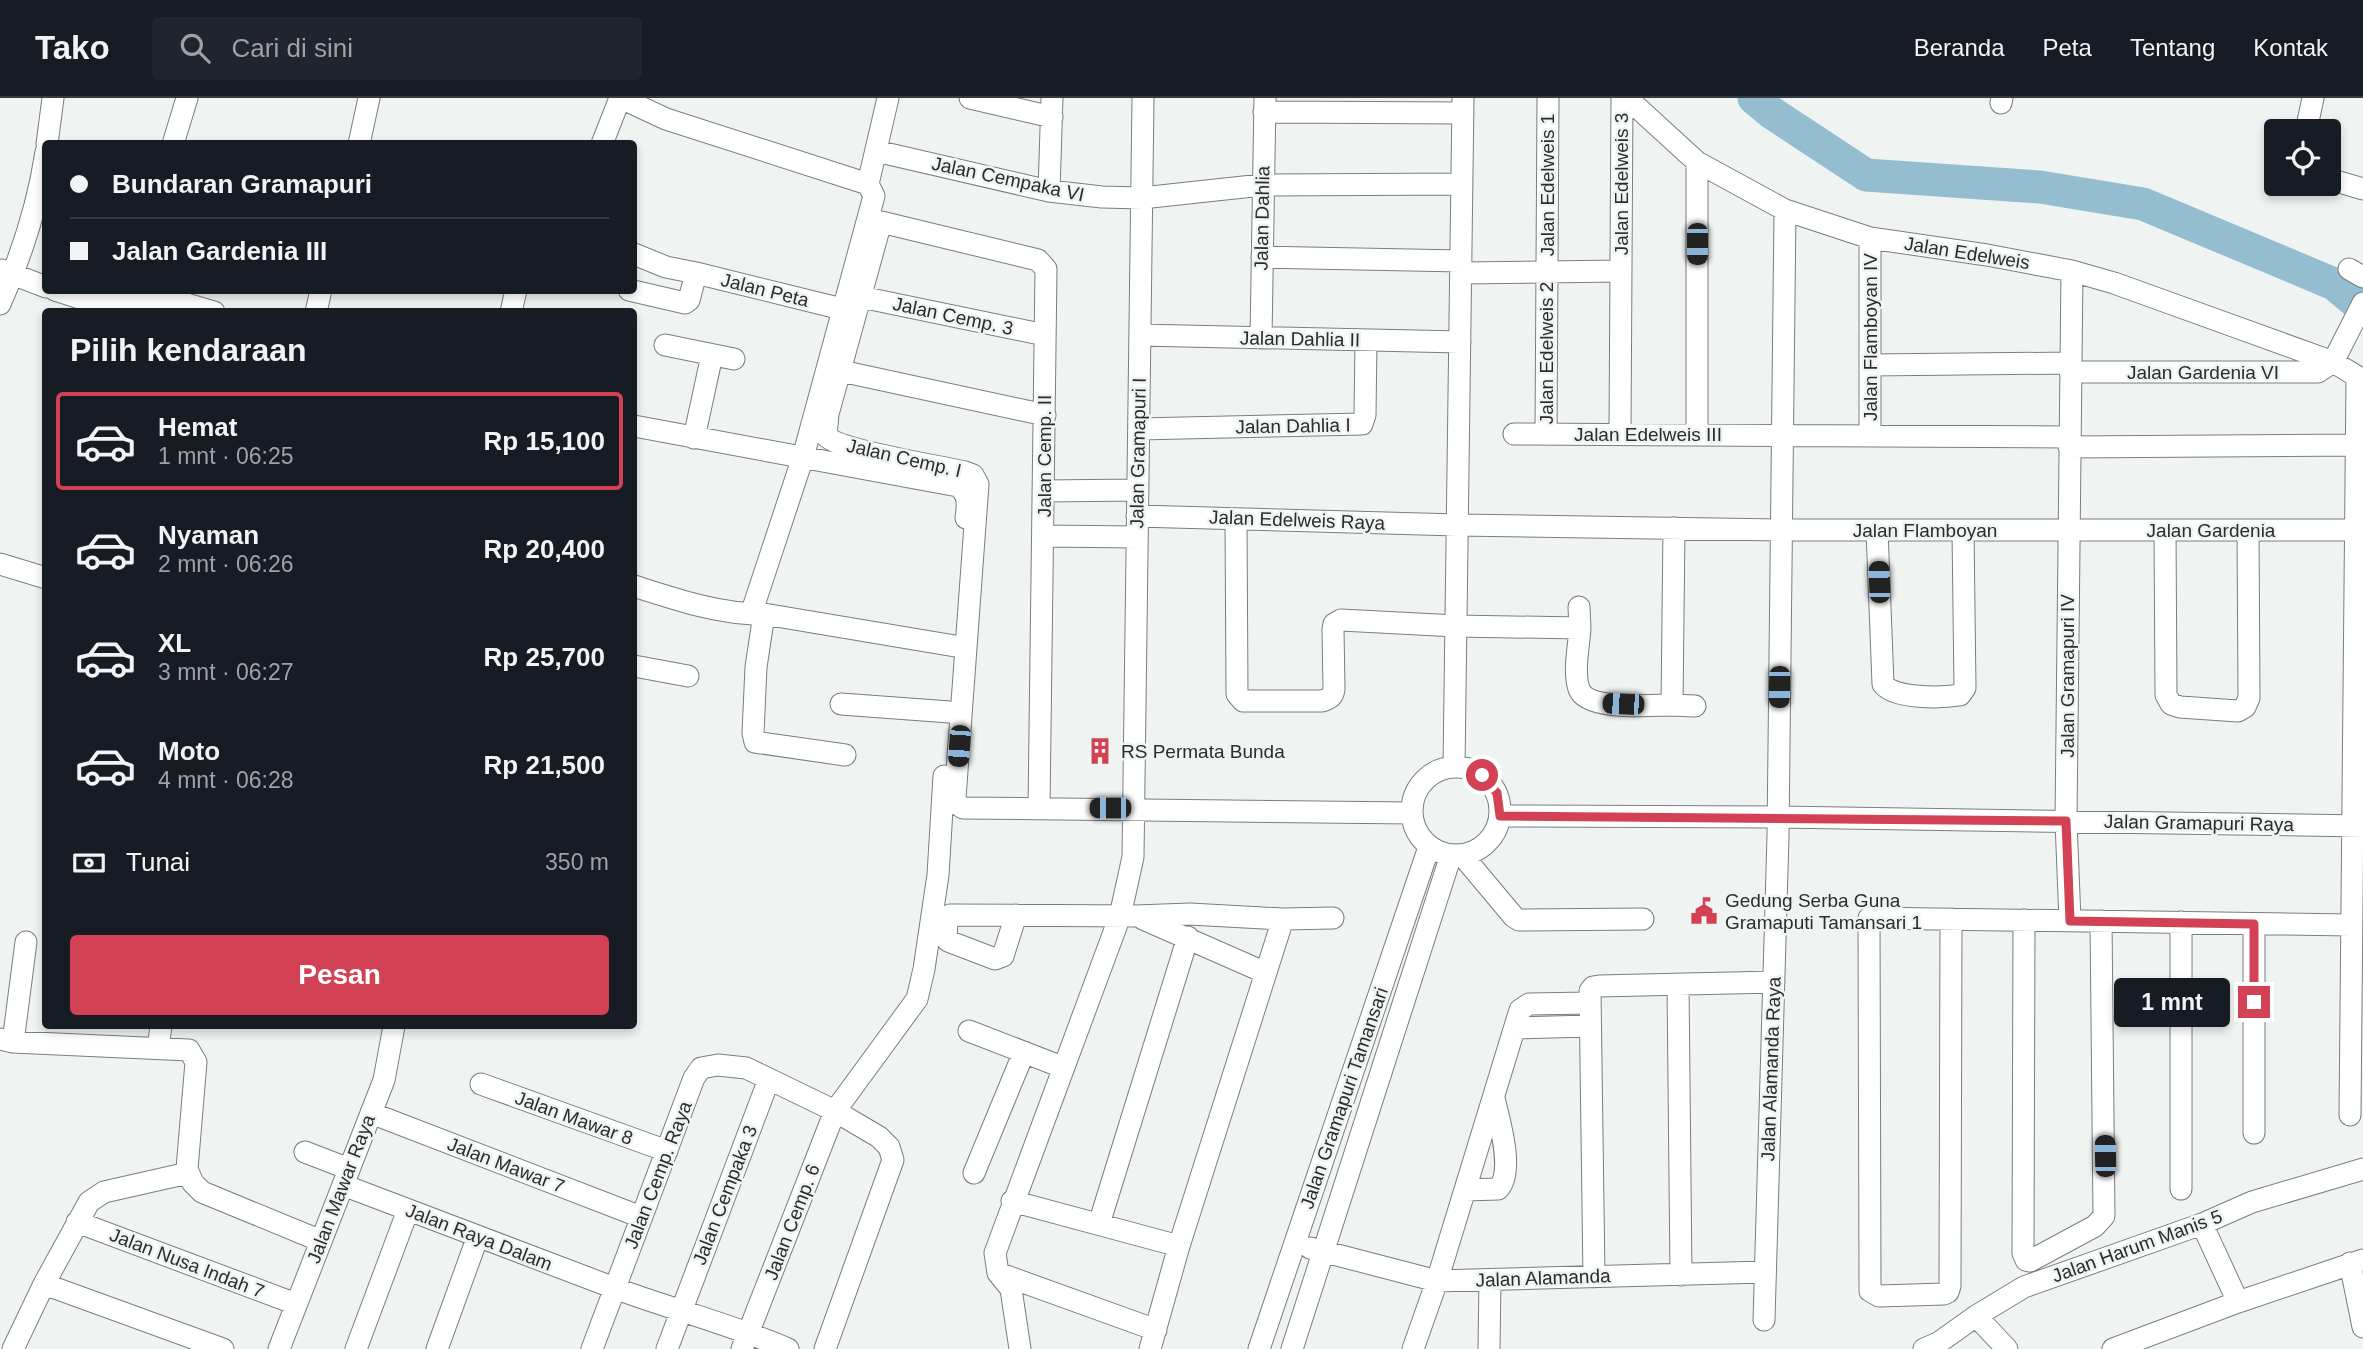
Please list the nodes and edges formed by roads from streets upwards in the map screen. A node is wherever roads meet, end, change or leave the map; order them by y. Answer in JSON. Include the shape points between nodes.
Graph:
{"nodes":[{"id":1,"x":53,"y":98,"type":"edge"},
{"id":2,"x":187,"y":98,"type":"edge"},
{"id":3,"x":369,"y":98,"type":"edge"},
{"id":4,"x":621,"y":98,"type":"edge"},
{"id":5,"x":888,"y":98,"type":"edge"},
{"id":6,"x":898,"y":98,"type":"edge"},
{"id":7,"x":970,"y":98,"type":"edge"},
{"id":8,"x":1143,"y":98,"type":"edge"},
{"id":9,"x":1548,"y":98,"type":"edge"},
{"id":10,"x":1622,"y":98,"type":"edge"},
{"id":11,"x":1627,"y":98,"type":"edge"},
{"id":12,"x":2313,"y":98,"type":"edge"},
{"id":13,"x":1264,"y":105,"type":"edge"},
{"id":14,"x":1463,"y":105,"type":"edge"},
{"id":15,"x":1052,"y":107,"type":"edge"},
{"id":16,"x":2309,"y":119,"type":"edge"},
{"id":17,"x":48,"y":140,"type":"edge"},
{"id":18,"x":174,"y":140,"type":"edge"},
{"id":19,"x":360,"y":140,"type":"edge"},
{"id":20,"x":604,"y":140,"type":"edge"},
{"id":21,"x":882,"y":152,"type":"junction"},
{"id":22,"x":1698,"y":162,"type":"junction"},
{"id":23,"x":42,"y":174,"type":"edge"},
{"id":24,"x":2341,"y":182,"type":"edge"},
{"id":25,"x":868,"y":184,"type":"junction"},
{"id":26,"x":1462,"y":184,"type":"junction"},
{"id":27,"x":1262,"y":185,"type":"junction"},
{"id":28,"x":2363,"y":188,"type":"edge"},
{"id":29,"x":1049,"y":191,"type":"junction"},
{"id":30,"x":1142,"y":198,"type":"junction"},
{"id":31,"x":1785,"y":209,"type":"junction"},
{"id":32,"x":890,"y":223,"type":"joint"},
{"id":33,"x":1870,"y":238,"type":"junction"},
{"id":34,"x":637,"y":255,"type":"edge"},
{"id":35,"x":1262,"y":257,"type":"junction"},
{"id":36,"x":1461,"y":267,"type":"junction"},
{"id":37,"x":1620,"y":271,"type":"junction"},
{"id":38,"x":2072,"y":271,"type":"junction"},
{"id":39,"x":7,"y":272,"type":"edge"},
{"id":40,"x":1546,"y":272,"type":"junction"},
{"id":41,"x":696,"y":273,"type":"junction"},
{"id":42,"x":42,"y":285,"type":"edge"},
{"id":43,"x":637,"y":292,"type":"edge"},
{"id":44,"x":67,"y":294,"type":"edge"},
{"id":45,"x":861,"y":296,"type":"junction"},
{"id":46,"x":0,"y":304,"type":"edge"},
{"id":47,"x":179,"y":307,"type":"edge"},
{"id":48,"x":842,"y":309,"type":"junction"},
{"id":49,"x":2360,"y":310,"type":"edge"},
{"id":50,"x":1045,"y":335,"type":"junction"},
{"id":51,"x":1140,"y":335,"type":"junction"},
{"id":52,"x":1261,"y":338,"type":"junction"},
{"id":53,"x":1366,"y":340,"type":"junction"},
{"id":54,"x":1460,"y":342,"type":"junction"},
{"id":55,"x":665,"y":345,"type":"dead end"},
{"id":56,"x":712,"y":355,"type":"junction"},
{"id":57,"x":734,"y":359,"type":"dead end"},
{"id":58,"x":2333,"y":362,"type":"junction"},
{"id":59,"x":1870,"y":365,"type":"junction"},
{"id":60,"x":2070,"y":368,"type":"junction"},
{"id":61,"x":841,"y":371,"type":"junction"},
{"id":62,"x":2360,"y":379,"type":"edge"},
{"id":63,"x":1045,"y":415,"type":"junction"},
{"id":64,"x":637,"y":427,"type":"edge"},
{"id":65,"x":1139,"y":429,"type":"junction"},
{"id":66,"x":1619,"y":433,"type":"junction"},
{"id":67,"x":1514,"y":434,"type":"dead end"},
{"id":68,"x":1546,"y":434,"type":"junction"},
{"id":69,"x":1697,"y":435,"type":"junction"},
{"id":70,"x":1782,"y":435,"type":"junction"},
{"id":71,"x":1870,"y":436,"type":"junction"},
{"id":72,"x":694,"y":438,"type":"junction"},
{"id":73,"x":2069,"y":442,"type":"junction"},
{"id":74,"x":2356,"y":445,"type":"junction"},
{"id":75,"x":803,"y":457,"type":"junction"},
{"id":76,"x":1138,"y":490,"type":"junction"},
{"id":77,"x":1044,"y":491,"type":"junction"},
{"id":78,"x":1236,"y":519,"type":"junction"},
{"id":79,"x":1457,"y":525,"type":"junction"},
{"id":80,"x":1137,"y":527,"type":"junction"},
{"id":81,"x":1674,"y":528,"type":"junction"},
{"id":82,"x":1781,"y":530,"type":"junction"},
{"id":83,"x":1877,"y":530,"type":"junction"},
{"id":84,"x":1963,"y":530,"type":"junction"},
{"id":85,"x":2068,"y":530,"type":"junction"},
{"id":86,"x":2165,"y":530,"type":"junction"},
{"id":87,"x":2248,"y":530,"type":"junction"},
{"id":88,"x":2354,"y":530,"type":"junction"},
{"id":89,"x":1044,"y":536,"type":"junction"},
{"id":90,"x":0,"y":564,"type":"edge"},
{"id":91,"x":42,"y":572,"type":"edge"},
{"id":92,"x":637,"y":587,"type":"edge"},
{"id":93,"x":758,"y":614,"type":"junction"},
{"id":94,"x":1456,"y":626,"type":"junction"},
{"id":95,"x":955,"y":646,"type":"junction"},
{"id":96,"x":637,"y":667,"type":"edge"},
{"id":97,"x":688,"y":676,"type":"dead end"},
{"id":98,"x":841,"y":704,"type":"dead end"},
{"id":99,"x":1672,"y":705,"type":"junction"},
{"id":100,"x":1695,"y":706,"type":"dead end"},
{"id":101,"x":950,"y":712,"type":"junction"},
{"id":102,"x":845,"y":755,"type":"dead end"},
{"id":103,"x":1454,"y":767,"type":"junction"},
{"id":104,"x":1039,"y":808,"type":"junction"},
{"id":105,"x":1133,"y":808,"type":"junction"},
{"id":106,"x":1412,"y":813,"type":"junction"},
{"id":107,"x":1500,"y":816,"type":"junction"},
{"id":108,"x":1778,"y":817,"type":"junction"},
{"id":109,"x":2066,"y":821,"type":"junction"},
{"id":110,"x":2357,"y":825,"type":"edge"},
{"id":111,"x":1429,"y":847,"type":"junction"},
{"id":112,"x":1457,"y":855,"type":"junction"},
{"id":113,"x":1016,"y":915,"type":"dead end"},
{"id":114,"x":1128,"y":916,"type":"junction"},
{"id":115,"x":1333,"y":918,"type":"dead end"},
{"id":116,"x":1283,"y":919,"type":"junction"},
{"id":117,"x":1643,"y":919,"type":"dead end"},
{"id":118,"x":1951,"y":919,"type":"junction"},
{"id":119,"x":2025,"y":920,"type":"junction"},
{"id":120,"x":2070,"y":921,"type":"junction"},
{"id":121,"x":2101,"y":921,"type":"junction"},
{"id":122,"x":2181,"y":922,"type":"junction"},
{"id":123,"x":2254,"y":924,"type":"junction"},
{"id":124,"x":2351,"y":925,"type":"junction"},
{"id":125,"x":1188,"y":937,"type":"junction"},
{"id":126,"x":26,"y":942,"type":"dead end"},
{"id":127,"x":1266,"y":973,"type":"junction"},
{"id":128,"x":1774,"y":982,"type":"junction"},
{"id":129,"x":1678,"y":985,"type":"junction"},
{"id":130,"x":1589,"y":1003,"type":"junction"},
{"id":131,"x":1590,"y":1026,"type":"junction"},
{"id":132,"x":1515,"y":1028,"type":"junction"},
{"id":133,"x":160,"y":1029,"type":"edge"},
{"id":134,"x":393,"y":1029,"type":"edge"},
{"id":135,"x":969,"y":1031,"type":"dead end"},
{"id":136,"x":67,"y":1035,"type":"edge"},
{"id":137,"x":6,"y":1040,"type":"edge"},
{"id":138,"x":158,"y":1048,"type":"junction"},
{"id":139,"x":1024,"y":1052,"type":"junction"},
{"id":140,"x":1062,"y":1067,"type":"junction"},
{"id":141,"x":769,"y":1079,"type":"junction"},
{"id":142,"x":481,"y":1084,"type":"dead end"},
{"id":143,"x":1494,"y":1096,"type":"junction"},
{"id":144,"x":835,"y":1111,"type":"junction"},
{"id":145,"x":371,"y":1113,"type":"junction"},
{"id":146,"x":2350,"y":1115,"type":"dead end"},
{"id":147,"x":2254,"y":1133,"type":"dead end"},
{"id":148,"x":667,"y":1151,"type":"junction"},
{"id":149,"x":305,"y":1152,"type":"dead end"},
{"id":150,"x":2363,"y":1169,"type":"edge"},
{"id":151,"x":974,"y":1173,"type":"dead end"},
{"id":152,"x":346,"y":1177,"type":"junction"},
{"id":153,"x":190,"y":1178,"type":"junction"},
{"id":154,"x":2181,"y":1189,"type":"dead end"},
{"id":155,"x":1465,"y":1190,"type":"junction"},
{"id":156,"x":1012,"y":1201,"type":"junction"},
{"id":157,"x":408,"y":1210,"type":"junction"},
{"id":158,"x":641,"y":1217,"type":"junction"},
{"id":159,"x":77,"y":1222,"type":"junction"},
{"id":160,"x":1100,"y":1224,"type":"junction"},
{"id":161,"x":2202,"y":1224,"type":"junction"},
{"id":162,"x":478,"y":1236,"type":"junction"},
{"id":163,"x":321,"y":1241,"type":"junction"},
{"id":164,"x":1295,"y":1243,"type":"junction"},
{"id":165,"x":1179,"y":1246,"type":"junction"},
{"id":166,"x":1323,"y":1252,"type":"junction"},
{"id":167,"x":2357,"y":1261,"type":"edge"},
{"id":168,"x":1765,"y":1272,"type":"junction"},
{"id":169,"x":998,"y":1273,"type":"junction"},
{"id":170,"x":1681,"y":1275,"type":"junction"},
{"id":171,"x":1594,"y":1277,"type":"junction"},
{"id":172,"x":1490,"y":1280,"type":"junction"},
{"id":173,"x":1437,"y":1281,"type":"junction"},
{"id":174,"x":44,"y":1284,"type":"junction"},
{"id":175,"x":616,"y":1289,"type":"junction"},
{"id":176,"x":2238,"y":1302,"type":"junction"},
{"id":177,"x":296,"y":1304,"type":"junction"},
{"id":178,"x":680,"y":1312,"type":"junction"},
{"id":179,"x":1976,"y":1316,"type":"junction"},
{"id":180,"x":1764,"y":1321,"type":"dead end"},
{"id":181,"x":2363,"y":1327,"type":"edge"},
{"id":182,"x":1153,"y":1339,"type":"edge"},
{"id":183,"x":745,"y":1341,"type":"edge"},
{"id":184,"x":16,"y":1348,"type":"edge"},
{"id":185,"x":223,"y":1349,"type":"edge"},
{"id":186,"x":279,"y":1349,"type":"edge"},
{"id":187,"x":356,"y":1349,"type":"edge"},
{"id":188,"x":437,"y":1349,"type":"edge"},
{"id":189,"x":592,"y":1349,"type":"edge"},
{"id":190,"x":667,"y":1349,"type":"edge"},
{"id":191,"x":788,"y":1349,"type":"edge"},
{"id":192,"x":825,"y":1349,"type":"edge"},
{"id":193,"x":1020,"y":1349,"type":"edge"},
{"id":194,"x":1259,"y":1349,"type":"edge"},
{"id":195,"x":1292,"y":1349,"type":"edge"},
{"id":196,"x":1413,"y":1349,"type":"edge"},
{"id":197,"x":1489,"y":1349,"type":"edge"},
{"id":198,"x":1924,"y":1349,"type":"edge"},
{"id":199,"x":2007,"y":1349,"type":"edge"},
{"id":200,"x":2113,"y":1349,"type":"edge"}],
"edges":[{"from":1,"to":17,"type":"street"},
{"from":2,"to":18,"type":"street"},
{"from":3,"to":19,"type":"street"},
{"from":4,"to":20,"type":"street"},
{"from":4,"to":25,"type":"street","via":[[666,119]]},
{"from":5,"to":21,"type":"street"},
{"from":6,"to":21,"type":"street"},
{"from":7,"to":15,"type":"street"},
{"from":8,"to":30,"type":"street","name":"Jalan Gramapuri I"},
{"from":9,"to":40,"type":"street","name":"Jalan Edelweis 1"},
{"from":10,"to":37,"type":"street","name":"Jalan Edelweis 3"},
{"from":11,"to":22,"type":"street","name":"Jalan Edelweis"},
{"from":12,"to":16,"type":"street"},
{"from":13,"to":14,"type":"street"},
{"from":13,"to":27,"type":"street","name":"Jalan Dahlia"},
{"from":14,"to":26,"type":"street"},
{"from":15,"to":29,"type":"street"},
{"from":21,"to":25,"type":"street"},
{"from":21,"to":29,"type":"street","name":"Jalan Cempaka VI"},
{"from":22,"to":31,"type":"street","name":"Jalan Edelweis"},
{"from":22,"to":69,"type":"street"},
{"from":23,"to":39,"type":"street"},
{"from":24,"to":28,"type":"street"},
{"from":25,"to":48,"type":"street","via":[[874,201]]},
{"from":26,"to":27,"type":"street","name":"Jalan Cempaka VI"},
{"from":26,"to":36,"type":"street"},
{"from":27,"to":30,"type":"street","name":"Jalan Cempaka VI"},
{"from":27,"to":35,"type":"street","name":"Jalan Dahlia"},
{"from":29,"to":30,"type":"street","name":"Jalan Cempaka VI"},
{"from":30,"to":51,"type":"street","name":"Jalan Gramapuri I"},
{"from":31,"to":33,"type":"street","name":"Jalan Edelweis"},
{"from":31,"to":70,"type":"street","name":"Jalan Alamanda Raya"},
{"from":32,"to":45,"type":"street","name":"Jalan Cemp. I","via":[[878,224]]},
{"from":32,"to":50,"type":"street","name":"Jalan Cemp. II","via":[[1042,263],[1047,279]]},
{"from":33,"to":38,"type":"street","name":"Jalan Edelweis"},
{"from":33,"to":59,"type":"street","name":"Jalan Flamboyan IV"},
{"from":34,"to":41,"type":"street"},
{"from":35,"to":36,"type":"street"},
{"from":35,"to":52,"type":"street","name":"Jalan Dahlia"},
{"from":36,"to":40,"type":"street"},
{"from":36,"to":54,"type":"street"},
{"from":37,"to":40,"type":"street"},
{"from":37,"to":66,"type":"street","name":"Jalan Edelweis 3"},
{"from":38,"to":58,"type":"street","name":"Jalan Edelweis"},
{"from":38,"to":60,"type":"street","name":"Jalan Gramapuri IV"},
{"from":39,"to":42,"type":"street"},
{"from":39,"to":46,"type":"street"},
{"from":40,"to":68,"type":"street","name":"Jalan Edelweis 2"},
{"from":41,"to":43,"type":"street","name":"Jalan Peta","via":[[685,303]]},
{"from":41,"to":48,"type":"street","name":"Jalan Peta"},
{"from":44,"to":47,"type":"street","via":[[86,300]]},
{"from":45,"to":50,"type":"street","name":"Jalan Cemp. 3"},
{"from":45,"to":61,"type":"street","name":"Jalan Cemp. I"},
{"from":48,"to":75,"type":"street"},
{"from":49,"to":58,"type":"street"},
{"from":50,"to":63,"type":"street","name":"Jalan Cemp. II"},
{"from":51,"to":52,"type":"street","name":"Jalan Dahlia II"},
{"from":51,"to":65,"type":"street","name":"Jalan Gramapuri I"},
{"from":52,"to":53,"type":"street","name":"Jalan Dahlia II"},
{"from":53,"to":54,"type":"street","name":"Jalan Dahlia II"},
{"from":53,"to":65,"type":"street","name":"Jalan Dahlia I","via":[[1366,415],[1362,424]]},
{"from":54,"to":79,"type":"street"},
{"from":55,"to":56,"type":"street"},
{"from":56,"to":57,"type":"street"},
{"from":56,"to":72,"type":"street"},
{"from":58,"to":60,"type":"street","name":"Jalan Gardenia VI","via":[[2309,373]]},
{"from":58,"to":62,"type":"street","name":"Jalan Edelweis"},
{"from":59,"to":60,"type":"street","name":"Jalan Gardenia VI"},
{"from":59,"to":71,"type":"street","name":"Jalan Flamboyan IV"},
{"from":60,"to":73,"type":"street","name":"Jalan Gramapuri IV"},
{"from":61,"to":63,"type":"street"},
{"from":61,"to":104,"type":"street","name":"Jalan Cemp. I","via":[[828,414],[829,440],[965,472],[978,484],[955,799],[963,808]]},
{"from":62,"to":74,"type":"street"},
{"from":63,"to":77,"type":"street","name":"Jalan Cemp. II"},
{"from":64,"to":72,"type":"street"},
{"from":65,"to":76,"type":"street","name":"Jalan Gramapuri I"},
{"from":66,"to":68,"type":"street","name":"Jalan Edelweis III"},
{"from":66,"to":69,"type":"street","name":"Jalan Edelweis III"},
{"from":67,"to":68,"type":"street","name":"Jalan Edelweis III"},
{"from":69,"to":70,"type":"street","name":"Jalan Edelweis III"},
{"from":70,"to":71,"type":"street"},
{"from":70,"to":82,"type":"street","name":"Jalan Alamanda Raya"},
{"from":71,"to":73,"type":"street"},
{"from":72,"to":75,"type":"street"},
{"from":73,"to":74,"type":"street"},
{"from":73,"to":85,"type":"street","name":"Jalan Gramapuri IV"},
{"from":74,"to":88,"type":"street"},
{"from":75,"to":93,"type":"street"},
{"from":75,"to":95,"type":"street","name":"Jalan Cemp. 6","via":[[958,486],[964,491],[968,506]]},
{"from":76,"to":77,"type":"street"},
{"from":76,"to":80,"type":"street","name":"Jalan Gramapuri I"},
{"from":77,"to":89,"type":"street","name":"Jalan Cemp. II"},
{"from":78,"to":79,"type":"street","name":"Jalan Edelweis Raya"},
{"from":78,"to":80,"type":"street","name":"Jalan Edelweis Raya"},
{"from":78,"to":94,"type":"street","via":[[1240,699],[1329,699],[1334,689],[1333,630],[1337,621]]},
{"from":79,"to":81,"type":"street","name":"Jalan Edelweis Raya"},
{"from":79,"to":94,"type":"street"},
{"from":80,"to":89,"type":"street","name":"Jalan Edelweis Raya"},
{"from":80,"to":105,"type":"street","name":"Jalan Gramapuri I"},
{"from":81,"to":82,"type":"street","name":"Jalan Flamboyan"},
{"from":81,"to":99,"type":"street"},
{"from":82,"to":83,"type":"street","name":"Jalan Flamboyan"},
{"from":82,"to":108,"type":"street","name":"Jalan Alamanda Raya"},
{"from":83,"to":84,"type":"street","name":"Jalan Flamboyan"},
{"from":83,"to":84,"type":"street","via":[[1883,684],[1896,694],[1949,697],[1960,695],[1965,688]]},
{"from":84,"to":85,"type":"street","name":"Jalan Flamboyan"},
{"from":85,"to":86,"type":"street","name":"Jalan Gardenia"},
{"from":85,"to":109,"type":"street","name":"Jalan Gramapuri IV"},
{"from":86,"to":87,"type":"street","name":"Jalan Gardenia"},
{"from":86,"to":87,"type":"street","via":[[2166,695],[2171,704],[2180,707],[2238,711],[2249,698]]},
{"from":87,"to":88,"type":"street","name":"Jalan Gardenia"},
{"from":88,"to":110,"type":"street"},
{"from":89,"to":104,"type":"street","name":"Jalan Cemp. II"},
{"from":90,"to":91,"type":"street"},
{"from":92,"to":93,"type":"street","via":[[690,603]]},
{"from":93,"to":95,"type":"street"},
{"from":93,"to":102,"type":"street","via":[[755,742]]},
{"from":94,"to":99,"type":"street","via":[[1580,618],[1578,688],[1584,697],[1598,703]]},
{"from":94,"to":103,"type":"street"},
{"from":95,"to":101,"type":"street","name":"Jalan Cemp. 6"},
{"from":96,"to":97,"type":"street"},
{"from":98,"to":101,"type":"street"},
{"from":99,"to":100,"type":"street"},
{"from":101,"to":144,"type":"street","name":"Jalan Cemp. 6","via":[[938,875],[917,999]]},
{"from":103,"to":106,"type":"street","via":[[1438,770],[1420,785]]},
{"from":103,"to":107,"type":"street","via":[[1472,770],[1491,784]]},
{"from":104,"to":105,"type":"street"},
{"from":105,"to":106,"type":"street"},
{"from":105,"to":114,"type":"street","name":"Jalan Gramapuri I"},
{"from":106,"to":111,"type":"street","via":[[1415,829]]},
{"from":107,"to":108,"type":"street","name":"Jalan Gramapuri Raya"},
{"from":107,"to":112,"type":"street","via":[[1483,846]]},
{"from":108,"to":109,"type":"street","name":"Jalan Gramapuri Raya"},
{"from":108,"to":128,"type":"street","name":"Jalan Alamanda Raya"},
{"from":109,"to":110,"type":"street","name":"Jalan Gramapuri Raya"},
{"from":109,"to":120,"type":"street","name":"Jalan Gramapuri IV"},
{"from":110,"to":124,"type":"street"},
{"from":111,"to":112,"type":"street"},
{"from":111,"to":164,"type":"street","name":"Jalan Gramapuri Tamansari"},
{"from":112,"to":117,"type":"street","via":[[1519,920]]},
{"from":112,"to":166,"type":"street","name":"Jalan Gramapuri Tamansari"},
{"from":113,"to":114,"type":"street"},
{"from":114,"to":116,"type":"street"},
{"from":114,"to":125,"type":"street"},
{"from":114,"to":140,"type":"street","name":"Jalan Gramapuri I"},
{"from":115,"to":116,"type":"street"},
{"from":116,"to":127,"type":"street"},
{"from":118,"to":118,"type":"street","via":[[1869,918],[1870,1286],[1878,1296],[1944,1294],[1950,1286]]},
{"from":118,"to":119,"type":"street"},
{"from":119,"to":120,"type":"street"},
{"from":119,"to":121,"type":"street","via":[[2023,1253],[2030,1261],[2095,1226],[2104,1216]]},
{"from":120,"to":121,"type":"street"},
{"from":121,"to":122,"type":"street"},
{"from":122,"to":123,"type":"street"},
{"from":122,"to":154,"type":"street"},
{"from":123,"to":124,"type":"street"},
{"from":123,"to":147,"type":"street"},
{"from":124,"to":146,"type":"street"},
{"from":125,"to":127,"type":"street"},
{"from":125,"to":160,"type":"street"},
{"from":126,"to":137,"type":"street"},
{"from":127,"to":165,"type":"street"},
{"from":128,"to":129,"type":"street"},
{"from":128,"to":168,"type":"street","name":"Jalan Alamanda Raya"},
{"from":129,"to":130,"type":"street","via":[[1593,987]]},
{"from":129,"to":170,"type":"street"},
{"from":130,"to":131,"type":"street"},
{"from":130,"to":132,"type":"street","via":[[1529,1004],[1520,1010]]},
{"from":131,"to":132,"type":"street"},
{"from":131,"to":171,"type":"street"},
{"from":132,"to":143,"type":"street"},
{"from":133,"to":138,"type":"street"},
{"from":134,"to":145,"type":"street","name":"Jalan Mawar Raya","via":[[384,1080]]},
{"from":135,"to":139,"type":"street"},
{"from":136,"to":137,"type":"street"},
{"from":136,"to":138,"type":"street"},
{"from":138,"to":153,"type":"street","via":[[189,1049],[196,1062]]},
{"from":139,"to":140,"type":"street"},
{"from":139,"to":151,"type":"street"},
{"from":140,"to":156,"type":"street","name":"Jalan Gramapuri I"},
{"from":141,"to":144,"type":"street"},
{"from":141,"to":148,"type":"street","name":"Jalan Cemp. Raya","via":[[746,1068],[701,1068]]},
{"from":141,"to":178,"type":"street","name":"Jalan Cempaka 3"},
{"from":142,"to":148,"type":"street","name":"Jalan Mawar 8"},
{"from":143,"to":155,"type":"street"},
{"from":143,"to":155,"type":"street","via":[[1506,1169],[1504,1183],[1497,1189]]},
{"from":144,"to":183,"type":"street","name":"Jalan Cemp. 6"},
{"from":144,"to":192,"type":"street","via":[[879,1138],[889,1147],[893,1160]]},
{"from":145,"to":152,"type":"street","name":"Jalan Mawar Raya"},
{"from":145,"to":158,"type":"street","name":"Jalan Mawar 7"},
{"from":148,"to":158,"type":"street","name":"Jalan Cemp. Raya"},
{"from":149,"to":152,"type":"street","name":"Jalan Raya Dalam"},
{"from":150,"to":161,"type":"street","name":"Jalan Harum Manis 5","via":[[2252,1202]]},
{"from":152,"to":157,"type":"street","name":"Jalan Raya Dalam"},
{"from":152,"to":163,"type":"street","name":"Jalan Mawar Raya"},
{"from":153,"to":159,"type":"street","via":[[104,1192],[89,1202]]},
{"from":153,"to":163,"type":"street","via":[[202,1192]]},
{"from":155,"to":173,"type":"street"},
{"from":156,"to":160,"type":"street"},
{"from":156,"to":169,"type":"street","name":"Jalan Gramapuri I","via":[[995,1253]]},
{"from":157,"to":162,"type":"street","name":"Jalan Raya Dalam"},
{"from":157,"to":187,"type":"street"},
{"from":158,"to":175,"type":"street","name":"Jalan Cemp. Raya"},
{"from":159,"to":174,"type":"street"},
{"from":159,"to":177,"type":"street","name":"Jalan Nusa Indah 7"},
{"from":160,"to":165,"type":"street"},
{"from":161,"to":176,"type":"street"},
{"from":161,"to":179,"type":"street","name":"Jalan Harum Manis 5","via":[[2024,1287]]},
{"from":162,"to":175,"type":"street","name":"Jalan Raya Dalam"},
{"from":162,"to":188,"type":"street"},
{"from":163,"to":177,"type":"street","name":"Jalan Mawar Raya"},
{"from":164,"to":166,"type":"street","name":"Jalan Alamanda"},
{"from":164,"to":194,"type":"street","name":"Jalan Gramapuri Tamansari"},
{"from":165,"to":182,"type":"street"},
{"from":166,"to":173,"type":"street","name":"Jalan Alamanda"},
{"from":166,"to":195,"type":"street","name":"Jalan Gramapuri Tamansari"},
{"from":167,"to":176,"type":"street"},
{"from":167,"to":181,"type":"street"},
{"from":168,"to":170,"type":"street","name":"Jalan Alamanda"},
{"from":168,"to":180,"type":"street","name":"Jalan Alamanda Raya"},
{"from":169,"to":182,"type":"street"},
{"from":169,"to":193,"type":"street","via":[[1011,1289]]},
{"from":170,"to":171,"type":"street","name":"Jalan Alamanda"},
{"from":171,"to":172,"type":"street","name":"Jalan Alamanda"},
{"from":172,"to":173,"type":"street","name":"Jalan Alamanda"},
{"from":172,"to":197,"type":"street"},
{"from":173,"to":196,"type":"street"},
{"from":174,"to":184,"type":"street"},
{"from":174,"to":185,"type":"street"},
{"from":175,"to":178,"type":"street","name":"Jalan Raya Dalam"},
{"from":175,"to":189,"type":"street","name":"Jalan Cemp. Raya"},
{"from":176,"to":200,"type":"street"},
{"from":177,"to":186,"type":"street","name":"Jalan Mawar Raya"},
{"from":178,"to":183,"type":"street","name":"Jalan Raya Dalam"},
{"from":178,"to":190,"type":"street","name":"Jalan Cempaka 3"},
{"from":179,"to":198,"type":"street","name":"Jalan Harum Manis 5"},
{"from":179,"to":199,"type":"street"},
{"from":183,"to":191,"type":"street","name":"Jalan Raya Dalam"}]}
